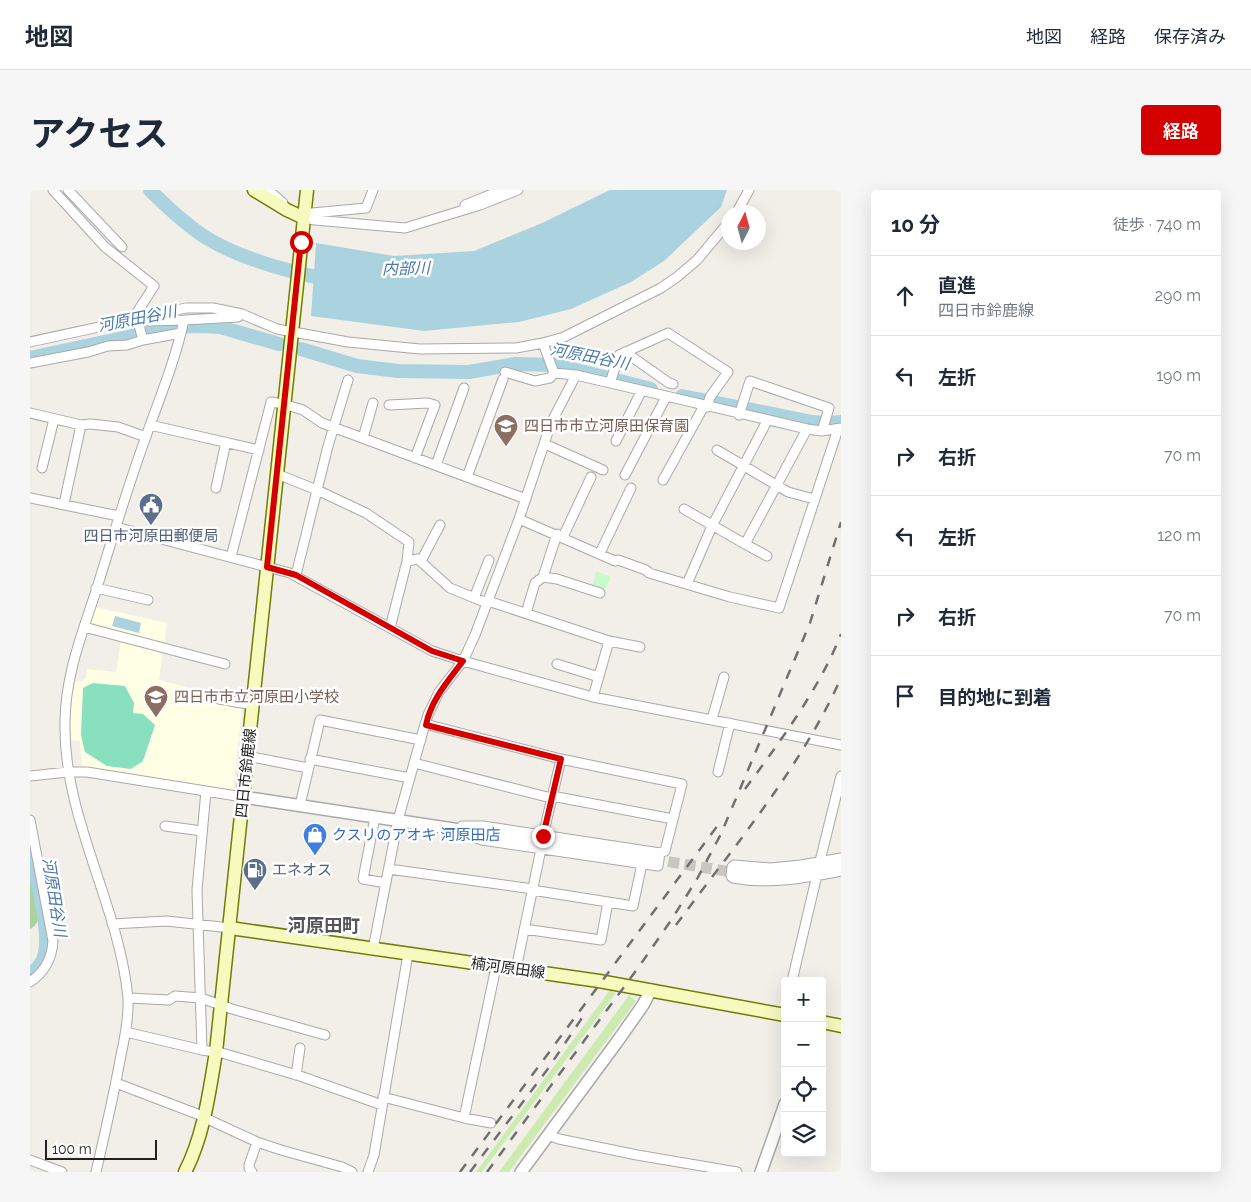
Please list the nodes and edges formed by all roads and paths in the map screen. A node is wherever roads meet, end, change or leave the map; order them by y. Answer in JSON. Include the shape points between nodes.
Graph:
{"nodes":[{"id":1,"x":53,"y":190,"type":"edge"},
{"id":2,"x":68,"y":190,"type":"edge"},
{"id":3,"x":254,"y":190,"type":"edge"},
{"id":4,"x":268,"y":190,"type":"edge"},
{"id":5,"x":307,"y":190,"type":"edge"},
{"id":6,"x":372,"y":190,"type":"edge"},
{"id":7,"x":502,"y":190,"type":"edge"},
{"id":8,"x":518,"y":190,"type":"edge"},
{"id":9,"x":749,"y":190,"type":"edge"},
{"id":10,"x":742,"y":205,"type":"edge"},
{"id":11,"x":287,"y":210,"type":"junction"},
{"id":12,"x":457,"y":212,"type":"junction"},
{"id":13,"x":304,"y":218,"type":"junction"},
{"id":14,"x":721,"y":231,"type":"edge"},
{"id":15,"x":122,"y":247,"type":"dead end"},
{"id":16,"x":242,"y":314,"type":"junction"},
{"id":17,"x":138,"y":319,"type":"junction"},
{"id":18,"x":182,"y":327,"type":"junction"},
{"id":19,"x":293,"y":329,"type":"junction"},
{"id":20,"x":142,"y":336,"type":"junction"},
{"id":21,"x":30,"y":342,"type":"edge"},
{"id":22,"x":543,"y":343,"type":"junction"},
{"id":23,"x":625,"y":352,"type":"junction"},
{"id":24,"x":30,"y":363,"type":"edge"},
{"id":25,"x":551,"y":366,"type":"junction"},
{"id":26,"x":576,"y":375,"type":"junction"},
{"id":27,"x":348,"y":380,"type":"dead end"},
{"id":28,"x":610,"y":382,"type":"junction"},
{"id":29,"x":673,"y":384,"type":"dead end"},
{"id":30,"x":464,"y":388,"type":"dead end"},
{"id":31,"x":642,"y":392,"type":"junction"},
{"id":32,"x":666,"y":398,"type":"junction"},
{"id":33,"x":277,"y":403,"type":"dead end"},
{"id":34,"x":373,"y":404,"type":"dead end"},
{"id":35,"x":707,"y":404,"type":"junction"},
{"id":36,"x":389,"y":405,"type":"dead end"},
{"id":37,"x":290,"y":406,"type":"dead end"},
{"id":38,"x":741,"y":410,"type":"junction"},
{"id":39,"x":30,"y":413,"type":"edge"},
{"id":40,"x":54,"y":419,"type":"junction"},
{"id":41,"x":767,"y":421,"type":"junction"},
{"id":42,"x":81,"y":425,"type":"junction"},
{"id":43,"x":150,"y":425,"type":"junction"},
{"id":44,"x":823,"y":426,"type":"junction"},
{"id":45,"x":334,"y":427,"type":"junction"},
{"id":46,"x":807,"y":429,"type":"junction"},
{"id":47,"x":840,"y":429,"type":"edge"},
{"id":48,"x":146,"y":437,"type":"junction"},
{"id":49,"x":363,"y":438,"type":"junction"},
{"id":50,"x":616,"y":441,"type":"dead end"},
{"id":51,"x":226,"y":442,"type":"junction"},
{"id":52,"x":545,"y":444,"type":"junction"},
{"id":53,"x":259,"y":450,"type":"junction"},
{"id":54,"x":717,"y":450,"type":"dead end"},
{"id":55,"x":415,"y":458,"type":"junction"},
{"id":56,"x":436,"y":465,"type":"junction"},
{"id":57,"x":743,"y":466,"type":"junction"},
{"id":58,"x":42,"y":468,"type":"dead end"},
{"id":59,"x":603,"y":470,"type":"dead end"},
{"id":60,"x":277,"y":474,"type":"junction"},
{"id":61,"x":625,"y":475,"type":"dead end"},
{"id":62,"x":467,"y":477,"type":"junction"},
{"id":63,"x":591,"y":477,"type":"dead end"},
{"id":64,"x":663,"y":480,"type":"dead end"},
{"id":65,"x":776,"y":486,"type":"junction"},
{"id":66,"x":216,"y":488,"type":"dead end"},
{"id":67,"x":631,"y":488,"type":"dead end"},
{"id":68,"x":317,"y":490,"type":"junction"},
{"id":69,"x":30,"y":498,"type":"edge"},
{"id":70,"x":526,"y":499,"type":"junction"},
{"id":71,"x":814,"y":499,"type":"junction"},
{"id":72,"x":64,"y":504,"type":"junction"},
{"id":73,"x":684,"y":509,"type":"dead end"},
{"id":74,"x":119,"y":516,"type":"junction"},
{"id":75,"x":519,"y":519,"type":"junction"},
{"id":76,"x":440,"y":525,"type":"dead end"},
{"id":77,"x":712,"y":526,"type":"junction"},
{"id":78,"x":116,"y":527,"type":"junction"},
{"id":79,"x":560,"y":536,"type":"junction"},
{"id":80,"x":745,"y":544,"type":"junction"},
{"id":81,"x":600,"y":553,"type":"junction"},
{"id":82,"x":766,"y":556,"type":"dead end"},
{"id":83,"x":231,"y":557,"type":"junction"},
{"id":84,"x":488,"y":560,"type":"dead end"},
{"id":85,"x":407,"y":561,"type":"junction"},
{"id":86,"x":421,"y":561,"type":"junction"},
{"id":87,"x":267,"y":567,"type":"junction"},
{"id":88,"x":296,"y":575,"type":"junction"},
{"id":89,"x":543,"y":577,"type":"junction"},
{"id":90,"x":687,"y":584,"type":"junction"},
{"id":91,"x":96,"y":588,"type":"junction"},
{"id":92,"x":600,"y":594,"type":"dead end"},
{"id":93,"x":474,"y":598,"type":"junction"},
{"id":94,"x":148,"y":600,"type":"dead end"},
{"id":95,"x":488,"y":602,"type":"junction"},
{"id":96,"x":526,"y":613,"type":"junction"},
{"id":97,"x":84,"y":628,"type":"junction"},
{"id":98,"x":390,"y":628,"type":"junction"},
{"id":99,"x":609,"y":641,"type":"junction"},
{"id":100,"x":640,"y":647,"type":"dead end"},
{"id":101,"x":463,"y":661,"type":"junction"},
{"id":102,"x":225,"y":664,"type":"dead end"},
{"id":103,"x":557,"y":664,"type":"dead end"},
{"id":104,"x":599,"y":677,"type":"junction"},
{"id":105,"x":724,"y":677,"type":"dead end"},
{"id":106,"x":594,"y":697,"type":"junction"},
{"id":107,"x":219,"y":699,"type":"dead end"},
{"id":108,"x":253,"y":705,"type":"junction"},
{"id":109,"x":712,"y":719,"type":"junction"},
{"id":110,"x":730,"y":723,"type":"junction"},
{"id":111,"x":426,"y":725,"type":"junction"},
{"id":112,"x":421,"y":740,"type":"junction"},
{"id":113,"x":841,"y":745,"type":"edge"},
{"id":114,"x":248,"y":756,"type":"junction"},
{"id":115,"x":561,"y":759,"type":"junction"},
{"id":116,"x":414,"y":763,"type":"junction"},
{"id":117,"x":309,"y":764,"type":"junction"},
{"id":118,"x":68,"y":772,"type":"junction"},
{"id":119,"x":718,"y":772,"type":"dead end"},
{"id":120,"x":30,"y":776,"type":"edge"},
{"id":121,"x":841,"y":776,"type":"edge"},
{"id":122,"x":410,"y":778,"type":"junction"},
{"id":123,"x":206,"y":791,"type":"junction"},
{"id":124,"x":243,"y":797,"type":"junction"},
{"id":125,"x":552,"y":797,"type":"junction"},
{"id":126,"x":300,"y":805,"type":"junction"},
{"id":127,"x":375,"y":817,"type":"junction"},
{"id":128,"x":673,"y":819,"type":"junction"},
{"id":129,"x":30,"y":820,"type":"edge"},
{"id":130,"x":398,"y":820,"type":"junction"},
{"id":131,"x":165,"y":826,"type":"dead end"},
{"id":132,"x":446,"y":826,"type":"junction"},
{"id":133,"x":202,"y":831,"type":"junction"},
{"id":134,"x":543,"y":836,"type":"junction"},
{"id":135,"x":542,"y":849,"type":"junction"},
{"id":136,"x":841,"y":858,"type":"edge"},
{"id":137,"x":651,"y":859,"type":"junction"},
{"id":138,"x":820,"y":861,"type":"junction"},
{"id":139,"x":841,"y":865,"type":"edge"},
{"id":140,"x":389,"y":869,"type":"junction"},
{"id":141,"x":841,"y":871,"type":"edge"},
{"id":142,"x":738,"y":873,"type":"tunnel mouth"},
{"id":143,"x":817,"y":875,"type":"junction"},
{"id":144,"x":386,"y":882,"type":"junction"},
{"id":145,"x":533,"y":890,"type":"junction"},
{"id":146,"x":608,"y":902,"type":"junction"},
{"id":147,"x":112,"y":924,"type":"junction"},
{"id":148,"x":198,"y":924,"type":"junction"},
{"id":149,"x":230,"y":928,"type":"junction"},
{"id":150,"x":524,"y":929,"type":"junction"},
{"id":151,"x":373,"y":948,"type":"junction"},
{"id":152,"x":408,"y":954,"type":"junction"},
{"id":153,"x":496,"y":967,"type":"junction"},
{"id":154,"x":516,"y":970,"type":"junction"},
{"id":155,"x":793,"y":977,"type":"edge"},
{"id":156,"x":30,"y":982,"type":"edge"},
{"id":157,"x":651,"y":990,"type":"junction"},
{"id":158,"x":128,"y":998,"type":"junction"},
{"id":159,"x":201,"y":998,"type":"junction"},
{"id":160,"x":222,"y":1006,"type":"junction"},
{"id":161,"x":781,"y":1012,"type":"edge"},
{"id":162,"x":826,"y":1023,"type":"edge"},
{"id":163,"x":841,"y":1026,"type":"edge"},
{"id":164,"x":126,"y":1032,"type":"junction"},
{"id":165,"x":325,"y":1035,"type":"dead end"},
{"id":166,"x":300,"y":1048,"type":"dead end"},
{"id":167,"x":202,"y":1050,"type":"junction"},
{"id":168,"x":216,"y":1052,"type":"junction"},
{"id":169,"x":296,"y":1075,"type":"junction"},
{"id":170,"x":116,"y":1083,"type":"junction"},
{"id":171,"x":383,"y":1101,"type":"junction"},
{"id":172,"x":782,"y":1112,"type":"edge"},
{"id":173,"x":205,"y":1118,"type":"junction"},
{"id":174,"x":464,"y":1118,"type":"junction"},
{"id":175,"x":491,"y":1123,"type":"dead end"},
{"id":176,"x":548,"y":1135,"type":"junction"},
{"id":177,"x":256,"y":1142,"type":"junction"},
{"id":178,"x":30,"y":1160,"type":"edge"},
{"id":179,"x":62,"y":1172,"type":"edge"},
{"id":180,"x":96,"y":1172,"type":"edge"},
{"id":181,"x":185,"y":1172,"type":"edge"},
{"id":182,"x":252,"y":1172,"type":"edge"},
{"id":183,"x":352,"y":1172,"type":"edge"},
{"id":184,"x":368,"y":1172,"type":"edge"},
{"id":185,"x":521,"y":1172,"type":"edge"},
{"id":186,"x":737,"y":1172,"type":"edge"},
{"id":187,"x":761,"y":1172,"type":"edge"}],
"edges":[{"from":1,"to":17,"type":"street","via":[[106,247],[154,286],[136,314]]},
{"from":2,"to":15,"type":"street"},
{"from":3,"to":11,"type":"main road"},
{"from":4,"to":11,"type":"street","via":[[281,200]]},
{"from":5,"to":13,"type":"main road","name":"四日市鈴鹿線"},
{"from":6,"to":13,"type":"street","via":[[366,208],[312,213]]},
{"from":7,"to":12,"type":"street"},
{"from":8,"to":12,"type":"street"},
{"from":9,"to":10,"type":"street"},
{"from":11,"to":13,"type":"main road"},
{"from":12,"to":13,"type":"street","via":[[405,228]]},
{"from":13,"to":19,"type":"main road","name":"四日市鈴鹿線"},
{"from":14,"to":22,"type":"street","via":[[697,260],[661,288],[564,337]]},
{"from":16,"to":17,"type":"street","via":[[213,308],[186,308]]},
{"from":16,"to":18,"type":"street","via":[[238,318],[208,318]]},
{"from":16,"to":19,"type":"street","via":[[278,329]]},
{"from":17,"to":18,"type":"street"},
{"from":17,"to":20,"type":"street"},
{"from":17,"to":21,"type":"street"},
{"from":18,"to":20,"type":"street"},
{"from":18,"to":43,"type":"street"},
{"from":19,"to":22,"type":"street","via":[[348,342],[420,348],[516,348]]},
{"from":19,"to":60,"type":"main road","name":"四日市鈴鹿線"},
{"from":20,"to":24,"type":"street","via":[[127,345]]},
{"from":22,"to":25,"type":"street"},
{"from":23,"to":28,"type":"street","via":[[619,355]]},
{"from":23,"to":29,"type":"street"},
{"from":23,"to":35,"type":"street","via":[[668,333],[728,372]]},
{"from":25,"to":26,"type":"street"},
{"from":25,"to":62,"type":"street","via":[[550,378],[535,381],[504,375]]},
{"from":26,"to":28,"type":"street"},
{"from":26,"to":52,"type":"street"},
{"from":27,"to":45,"type":"street"},
{"from":28,"to":31,"type":"street"},
{"from":30,"to":56,"type":"street"},
{"from":31,"to":32,"type":"street"},
{"from":31,"to":50,"type":"street"},
{"from":32,"to":35,"type":"street"},
{"from":32,"to":61,"type":"street"},
{"from":33,"to":53,"type":"street","via":[[271,402]]},
{"from":34,"to":49,"type":"street"},
{"from":35,"to":38,"type":"street"},
{"from":35,"to":64,"type":"street"},
{"from":36,"to":55,"type":"street","via":[[435,405]]},
{"from":37,"to":45,"type":"street"},
{"from":38,"to":41,"type":"street"},
{"from":38,"to":44,"type":"street","via":[[750,381],[828,408]]},
{"from":39,"to":40,"type":"street"},
{"from":40,"to":42,"type":"street"},
{"from":40,"to":58,"type":"street"},
{"from":41,"to":46,"type":"street"},
{"from":41,"to":57,"type":"street"},
{"from":42,"to":48,"type":"street","via":[[118,427]]},
{"from":42,"to":72,"type":"street"},
{"from":43,"to":48,"type":"street"},
{"from":43,"to":51,"type":"street"},
{"from":44,"to":46,"type":"street"},
{"from":44,"to":47,"type":"street"},
{"from":45,"to":49,"type":"street"},
{"from":45,"to":68,"type":"street"},
{"from":46,"to":65,"type":"street"},
{"from":47,"to":71,"type":"street"},
{"from":48,"to":74,"type":"street"},
{"from":49,"to":55,"type":"street"},
{"from":51,"to":53,"type":"street"},
{"from":51,"to":66,"type":"street"},
{"from":52,"to":59,"type":"street"},
{"from":52,"to":70,"type":"street"},
{"from":53,"to":83,"type":"street"},
{"from":54,"to":57,"type":"street"},
{"from":55,"to":56,"type":"street"},
{"from":56,"to":62,"type":"street"},
{"from":57,"to":65,"type":"street"},
{"from":57,"to":77,"type":"street"},
{"from":60,"to":68,"type":"street"},
{"from":60,"to":87,"type":"main road","name":"四日市鈴鹿線"},
{"from":62,"to":70,"type":"street"},
{"from":63,"to":79,"type":"street"},
{"from":65,"to":71,"type":"street"},
{"from":65,"to":80,"type":"street"},
{"from":67,"to":81,"type":"street"},
{"from":68,"to":85,"type":"street","via":[[366,513],[409,542]]},
{"from":68,"to":88,"type":"street"},
{"from":69,"to":72,"type":"street"},
{"from":70,"to":75,"type":"street"},
{"from":71,"to":90,"type":"street","via":[[779,608]]},
{"from":72,"to":74,"type":"street"},
{"from":73,"to":77,"type":"street"},
{"from":74,"to":78,"type":"street"},
{"from":75,"to":79,"type":"street"},
{"from":75,"to":95,"type":"street"},
{"from":76,"to":86,"type":"street"},
{"from":77,"to":80,"type":"street"},
{"from":77,"to":90,"type":"street"},
{"from":78,"to":83,"type":"street"},
{"from":78,"to":91,"type":"street"},
{"from":79,"to":81,"type":"street"},
{"from":79,"to":89,"type":"street"},
{"from":80,"to":82,"type":"street"},
{"from":81,"to":90,"type":"street"},
{"from":83,"to":87,"type":"street"},
{"from":84,"to":93,"type":"street"},
{"from":85,"to":86,"type":"street"},
{"from":85,"to":98,"type":"street"},
{"from":86,"to":93,"type":"street","via":[[450,588]]},
{"from":87,"to":88,"type":"street"},
{"from":87,"to":108,"type":"main road","name":"四日市鈴鹿線"},
{"from":88,"to":98,"type":"street"},
{"from":89,"to":92,"type":"street"},
{"from":89,"to":96,"type":"street","via":[[535,583]]},
{"from":91,"to":94,"type":"street"},
{"from":91,"to":97,"type":"street"},
{"from":93,"to":95,"type":"street"},
{"from":95,"to":96,"type":"street"},
{"from":95,"to":101,"type":"street"},
{"from":96,"to":99,"type":"street"},
{"from":97,"to":102,"type":"street"},
{"from":97,"to":118,"type":"street","via":[[66,698]]},
{"from":98,"to":101,"type":"street","via":[[432,651]]},
{"from":99,"to":100,"type":"street"},
{"from":99,"to":104,"type":"street"},
{"from":101,"to":106,"type":"street"},
{"from":101,"to":111,"type":"street","via":[[439,692]]},
{"from":103,"to":104,"type":"street"},
{"from":104,"to":106,"type":"street"},
{"from":105,"to":109,"type":"street"},
{"from":106,"to":109,"type":"street"},
{"from":107,"to":108,"type":"street"},
{"from":108,"to":114,"type":"main road","name":"四日市鈴鹿線"},
{"from":109,"to":110,"type":"street"},
{"from":110,"to":113,"type":"street"},
{"from":110,"to":119,"type":"street"},
{"from":111,"to":112,"type":"street"},
{"from":111,"to":115,"type":"street"},
{"from":112,"to":116,"type":"street"},
{"from":112,"to":117,"type":"street","via":[[320,720]]},
{"from":114,"to":117,"type":"street"},
{"from":114,"to":124,"type":"main road","name":"四日市鈴鹿線"},
{"from":115,"to":125,"type":"street"},
{"from":115,"to":128,"type":"street","via":[[682,784]]},
{"from":116,"to":122,"type":"street"},
{"from":116,"to":125,"type":"street"},
{"from":117,"to":122,"type":"street"},
{"from":117,"to":126,"type":"street"},
{"from":118,"to":120,"type":"street"},
{"from":118,"to":123,"type":"street"},
{"from":118,"to":147,"type":"street"},
{"from":121,"to":138,"type":"street"},
{"from":122,"to":130,"type":"street"},
{"from":123,"to":124,"type":"street"},
{"from":123,"to":133,"type":"street"},
{"from":124,"to":126,"type":"street"},
{"from":124,"to":149,"type":"main road","name":"四日市鈴鹿線"},
{"from":125,"to":128,"type":"street"},
{"from":125,"to":134,"type":"street"},
{"from":126,"to":127,"type":"street"},
{"from":127,"to":130,"type":"street"},
{"from":127,"to":144,"type":"street","via":[[363,879]]},
{"from":128,"to":137,"type":"street","via":[[665,850]]},
{"from":129,"to":156,"type":"street","via":[[53,941],[53,952],[47,966]]},
{"from":130,"to":132,"type":"street"},
{"from":130,"to":140,"type":"street"},
{"from":131,"to":133,"type":"street"},
{"from":132,"to":134,"type":"street","via":[[483,826]]},
{"from":132,"to":135,"type":"street","via":[[482,840]]},
{"from":132,"to":137,"type":"street"},
{"from":133,"to":148,"type":"street"},
{"from":134,"to":137,"type":"street"},
{"from":135,"to":137,"type":"street"},
{"from":135,"to":145,"type":"street"},
{"from":136,"to":138,"type":"street"},
{"from":137,"to":146,"type":"street","via":[[633,906]]},
{"from":138,"to":143,"type":"street","via":[[770,868],[734,865],[731,876],[755,881]]},
{"from":139,"to":142,"type":"street","via":[[779,875]]},
{"from":140,"to":144,"type":"street"},
{"from":140,"to":145,"type":"street"},
{"from":141,"to":143,"type":"street"},
{"from":143,"to":155,"type":"street"},
{"from":144,"to":151,"type":"street"},
{"from":145,"to":146,"type":"street"},
{"from":145,"to":150,"type":"street"},
{"from":146,"to":150,"type":"street","via":[[600,940]]},
{"from":147,"to":148,"type":"street","via":[[167,921]]},
{"from":147,"to":158,"type":"street"},
{"from":148,"to":149,"type":"street"},
{"from":148,"to":159,"type":"street"},
{"from":149,"to":151,"type":"main road","name":"楠河原田線"},
{"from":149,"to":160,"type":"main road","name":"四日市鈴鹿線"},
{"from":150,"to":154,"type":"street"},
{"from":151,"to":152,"type":"main road","name":"楠河原田線"},
{"from":152,"to":153,"type":"main road","name":"楠河原田線"},
{"from":152,"to":171,"type":"street"},
{"from":153,"to":154,"type":"main road","name":"楠河原田線"},
{"from":153,"to":174,"type":"street"},
{"from":154,"to":157,"type":"main road","name":"楠河原田線"},
{"from":157,"to":161,"type":"main road","name":"楠河原田線"},
{"from":157,"to":176,"type":"street"},
{"from":158,"to":159,"type":"street"},
{"from":158,"to":164,"type":"street"},
{"from":159,"to":160,"type":"street"},
{"from":159,"to":167,"type":"street"},
{"from":160,"to":165,"type":"street"},
{"from":160,"to":168,"type":"main road","name":"四日市鈴鹿線"},
{"from":162,"to":163,"type":"main road"},
{"from":164,"to":167,"type":"street"},
{"from":164,"to":170,"type":"street"},
{"from":166,"to":169,"type":"street"},
{"from":167,"to":168,"type":"street"},
{"from":168,"to":169,"type":"street"},
{"from":168,"to":173,"type":"main road","name":"四日市鈴鹿線"},
{"from":169,"to":171,"type":"street"},
{"from":170,"to":173,"type":"street"},
{"from":170,"to":180,"type":"street"},
{"from":171,"to":174,"type":"street"},
{"from":171,"to":184,"type":"street"},
{"from":172,"to":187,"type":"street"},
{"from":173,"to":177,"type":"street"},
{"from":173,"to":181,"type":"main road","name":"四日市鈴鹿線"},
{"from":174,"to":175,"type":"street"},
{"from":176,"to":185,"type":"street"},
{"from":176,"to":186,"type":"street","via":[[637,1156]]},
{"from":177,"to":182,"type":"street","via":[[249,1165]]},
{"from":177,"to":183,"type":"street"},
{"from":178,"to":179,"type":"street"}]}
